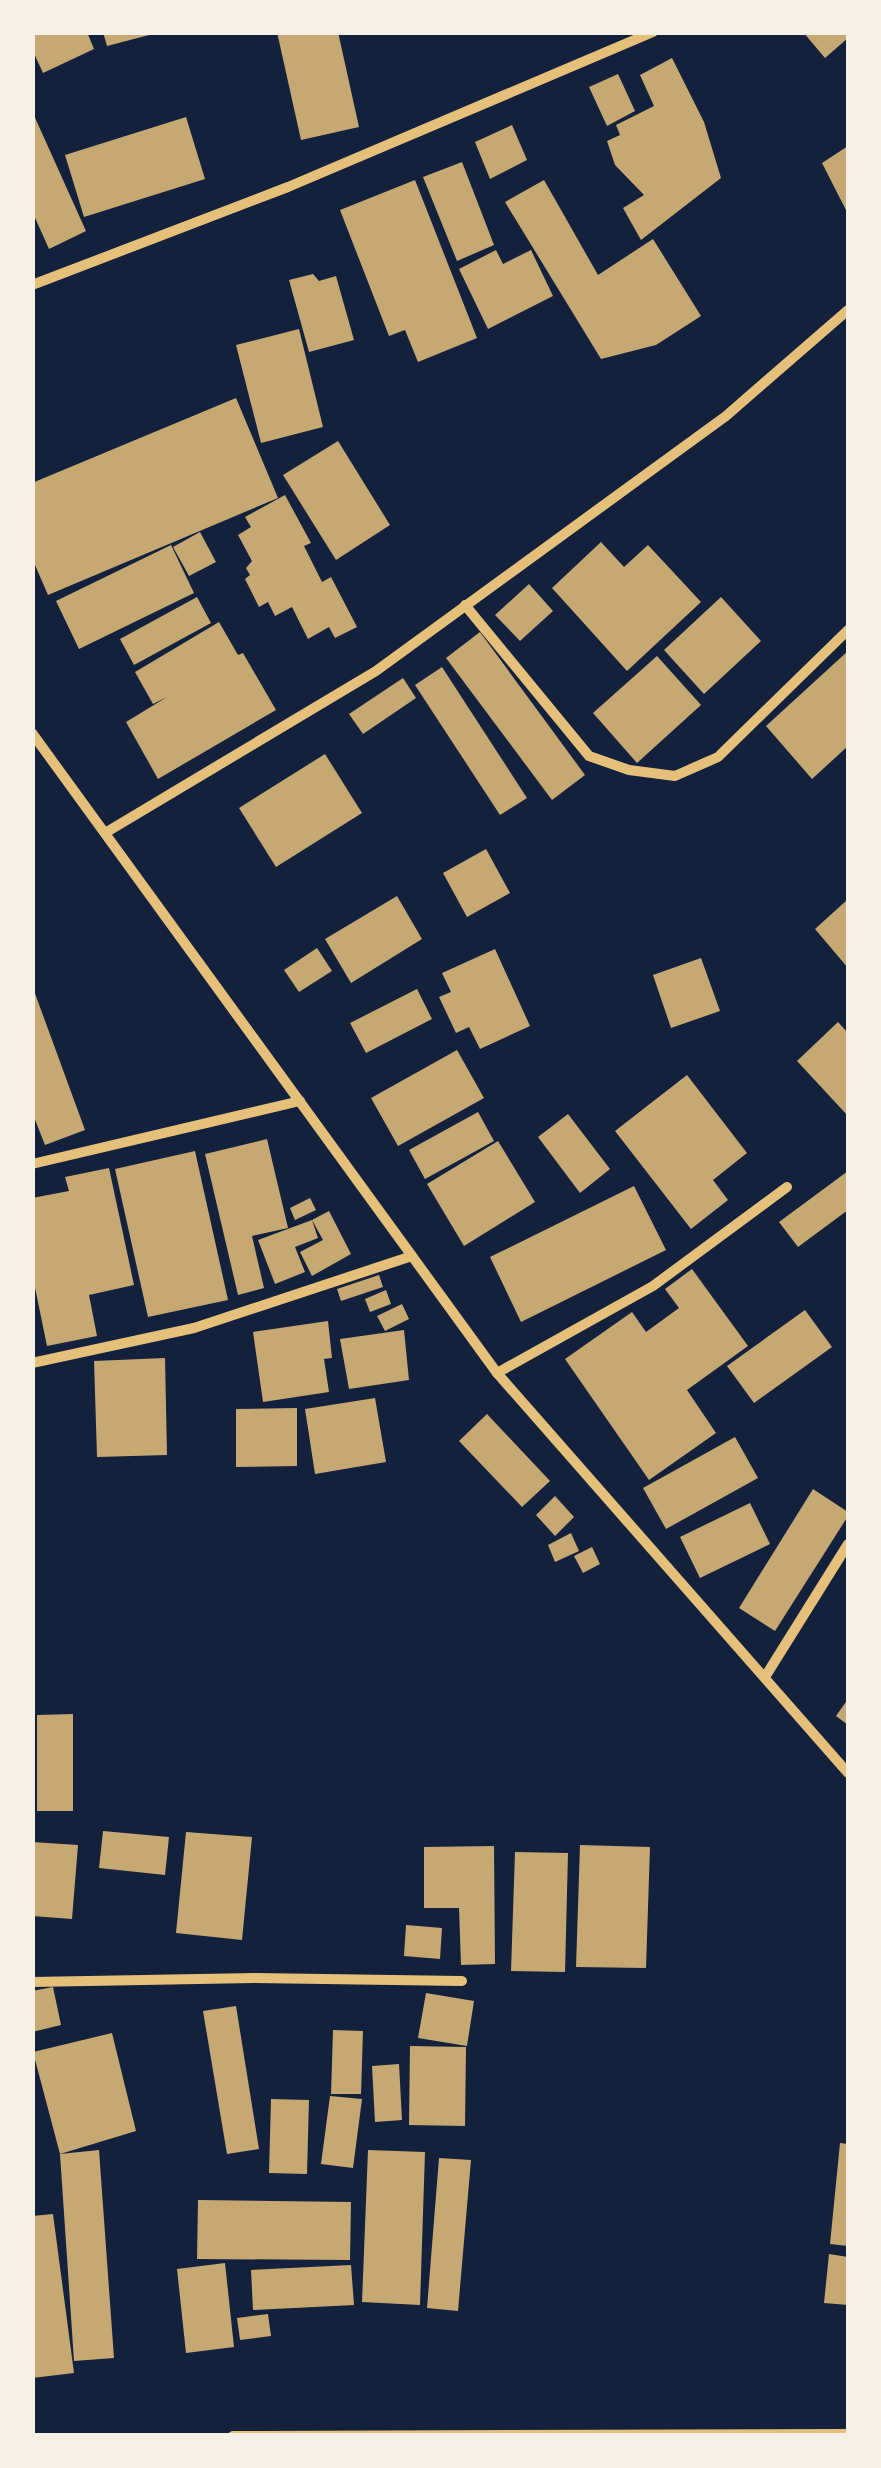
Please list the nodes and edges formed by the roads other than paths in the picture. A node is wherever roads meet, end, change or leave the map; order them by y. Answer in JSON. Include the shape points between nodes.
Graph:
{"nodes":[{"id":1,"x":653,"y":32,"type":"edge"},
{"id":2,"x":32,"y":285,"type":"edge"},
{"id":3,"x":848,"y":310,"type":"edge"},
{"id":4,"x":465,"y":606,"type":"junction"},
{"id":5,"x":848,"y":630,"type":"edge"},
{"id":6,"x":32,"y":733,"type":"edge"},
{"id":7,"x":105,"y":834,"type":"junction"},
{"id":8,"x":300,"y":1101,"type":"junction"},
{"id":9,"x":32,"y":1164,"type":"edge"},
{"id":10,"x":787,"y":1187,"type":"dead end"},
{"id":11,"x":412,"y":1256,"type":"junction"},
{"id":12,"x":32,"y":1363,"type":"edge"},
{"id":13,"x":497,"y":1373,"type":"junction"},
{"id":14,"x":848,"y":1544,"type":"edge"},
{"id":15,"x":765,"y":1677,"type":"junction"},
{"id":16,"x":848,"y":1773,"type":"edge"},
{"id":17,"x":462,"y":1981,"type":"dead end"},
{"id":18,"x":32,"y":1982,"type":"edge"},
{"id":19,"x":848,"y":2434,"type":"edge"},
{"id":20,"x":233,"y":2436,"type":"edge"}],
"edges":[{"from":1,"to":2,"type":"street","via":[[288,187]]},
{"from":3,"to":4,"type":"street","via":[[726,416]]},
{"from":4,"to":5,"type":"street","via":[[589,756],[675,776],[718,758]]},
{"from":4,"to":7,"type":"street","via":[[376,671]]},
{"from":6,"to":7,"type":"street"},
{"from":7,"to":8,"type":"street"},
{"from":8,"to":9,"type":"street"},
{"from":8,"to":11,"type":"street"},
{"from":10,"to":13,"type":"street","via":[[653,1286]]},
{"from":11,"to":12,"type":"street","via":[[194,1328]]},
{"from":11,"to":13,"type":"street"},
{"from":13,"to":15,"type":"street"},
{"from":14,"to":15,"type":"street"},
{"from":15,"to":16,"type":"street"},
{"from":17,"to":18,"type":"street"},
{"from":19,"to":20,"type":"street"}]}
